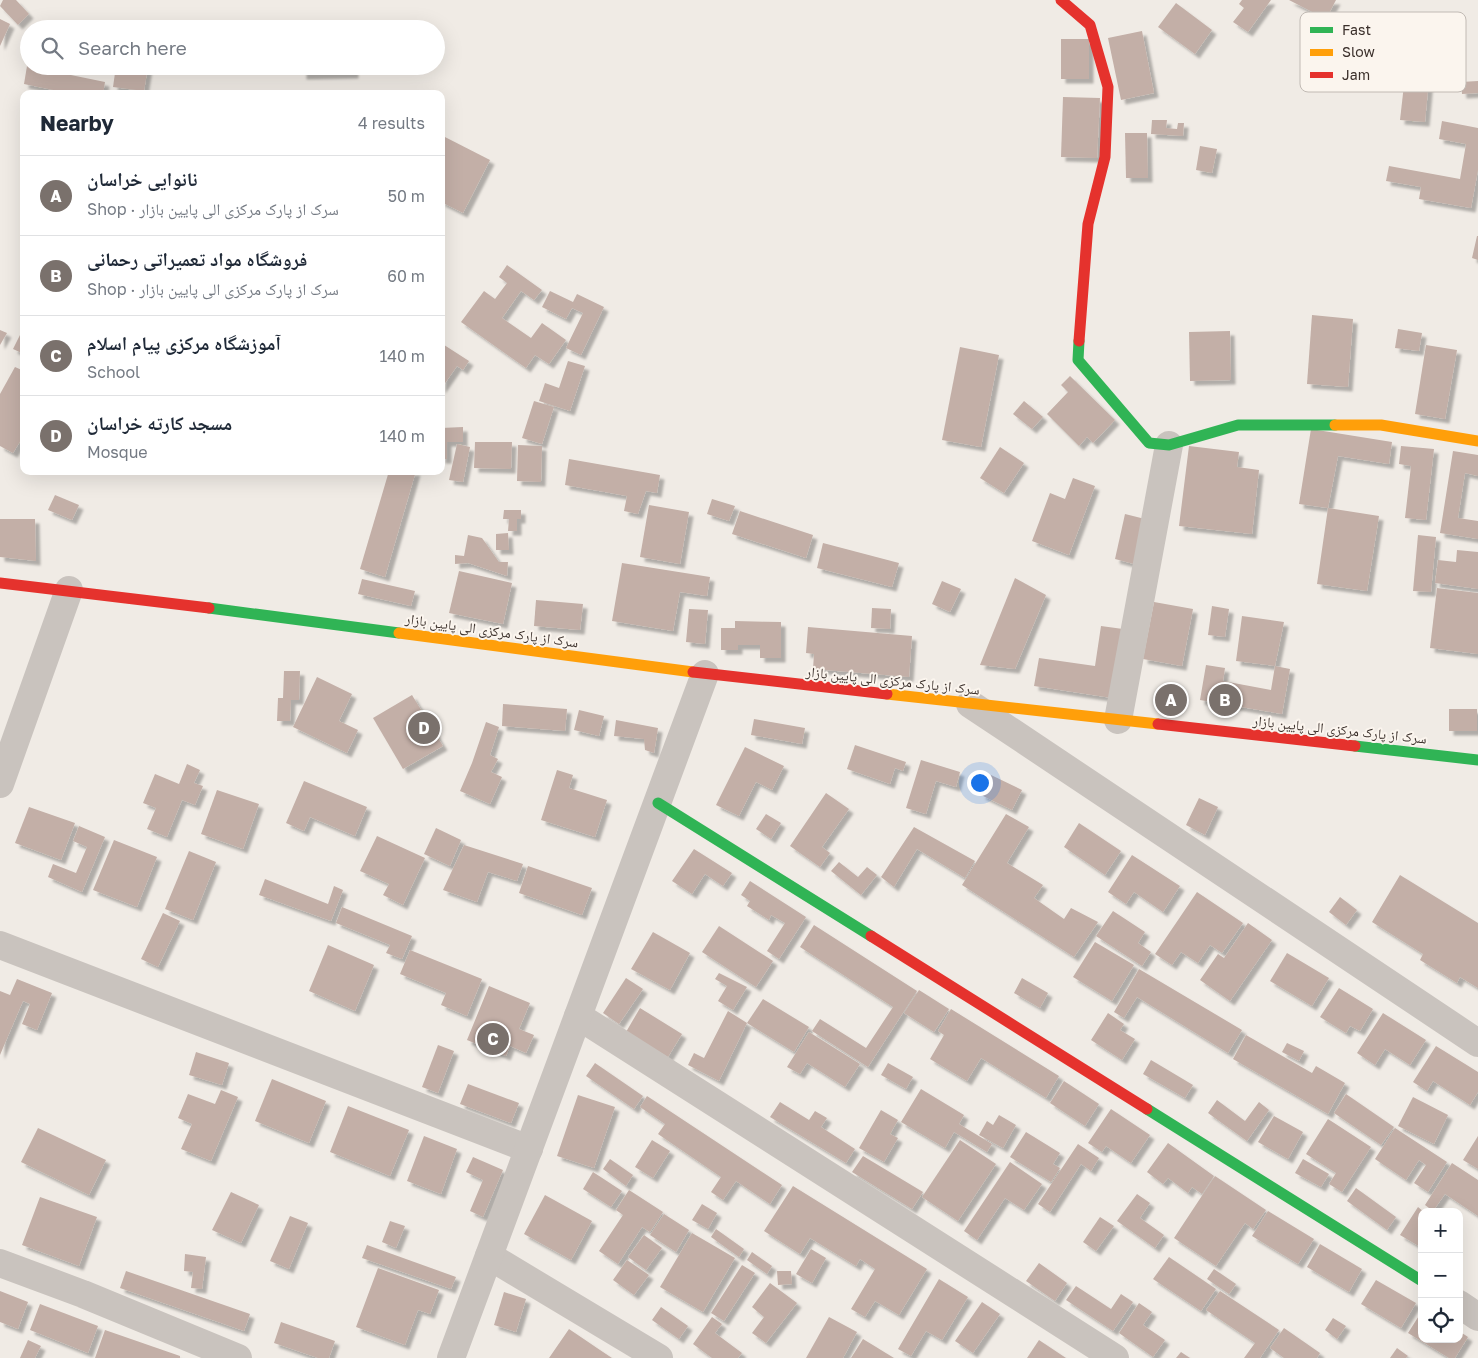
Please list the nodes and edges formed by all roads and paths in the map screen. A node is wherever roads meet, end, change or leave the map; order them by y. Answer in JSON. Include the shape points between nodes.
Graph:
{"nodes":[{"id":1,"x":1061,"y":0,"type":"edge"},
{"id":2,"x":1478,"y":441,"type":"edge"},
{"id":3,"x":1169,"y":445,"type":"junction"},
{"id":4,"x":0,"y":583,"type":"edge"},
{"id":5,"x":69,"y":590,"type":"junction"},
{"id":6,"x":705,"y":674,"type":"junction"},
{"id":7,"x":970,"y":704,"type":"junction"},
{"id":8,"x":1118,"y":720,"type":"junction"},
{"id":9,"x":1478,"y":760,"type":"edge"},
{"id":10,"x":0,"y":784,"type":"edge"},
{"id":11,"x":658,"y":803,"type":"junction"},
{"id":12,"x":0,"y":945,"type":"edge"},
{"id":13,"x":578,"y":1016,"type":"junction"},
{"id":14,"x":1478,"y":1043,"type":"edge"},
{"id":15,"x":528,"y":1149,"type":"junction"},
{"id":16,"x":489,"y":1256,"type":"junction"},
{"id":17,"x":0,"y":1263,"type":"edge"},
{"id":18,"x":1418,"y":1278,"type":"edge"},
{"id":19,"x":1463,"y":1307,"type":"edge"},
{"id":20,"x":1478,"y":1317,"type":"edge"},
{"id":21,"x":238,"y":1358,"type":"edge"},
{"id":22,"x":450,"y":1358,"type":"edge"},
{"id":23,"x":659,"y":1358,"type":"edge"},
{"id":24,"x":1115,"y":1358,"type":"edge"}],
"edges":[{"from":1,"to":3,"type":"street","via":[[1090,24],[1108,87],[1105,157],[1088,224],[1078,360],[1149,443]]},
{"from":2,"to":3,"type":"street","via":[[1382,425],[1238,425]]},
{"from":3,"to":8,"type":"street"},
{"from":4,"to":5,"type":"street","name":"سرک از پارک مرکزی الی پایین بازار"},
{"from":5,"to":6,"type":"street","name":"سرک از پارک مرکزی الی پایین بازار"},
{"from":5,"to":10,"type":"street"},
{"from":6,"to":7,"type":"street","name":"سرک از پارک مرکزی الی پایین بازار"},
{"from":6,"to":11,"type":"street"},
{"from":7,"to":8,"type":"street","name":"سرک از پارک مرکزی الی پایین بازار"},
{"from":7,"to":14,"type":"street"},
{"from":8,"to":9,"type":"street","name":"سرک از پارک مرکزی الی پایین بازار"},
{"from":11,"to":13,"type":"street"},
{"from":11,"to":18,"type":"street"},
{"from":12,"to":15,"type":"street"},
{"from":13,"to":15,"type":"street"},
{"from":13,"to":24,"type":"street"},
{"from":15,"to":16,"type":"street"},
{"from":16,"to":22,"type":"street"},
{"from":16,"to":23,"type":"street"},
{"from":17,"to":21,"type":"street"},
{"from":19,"to":20,"type":"street"}]}
